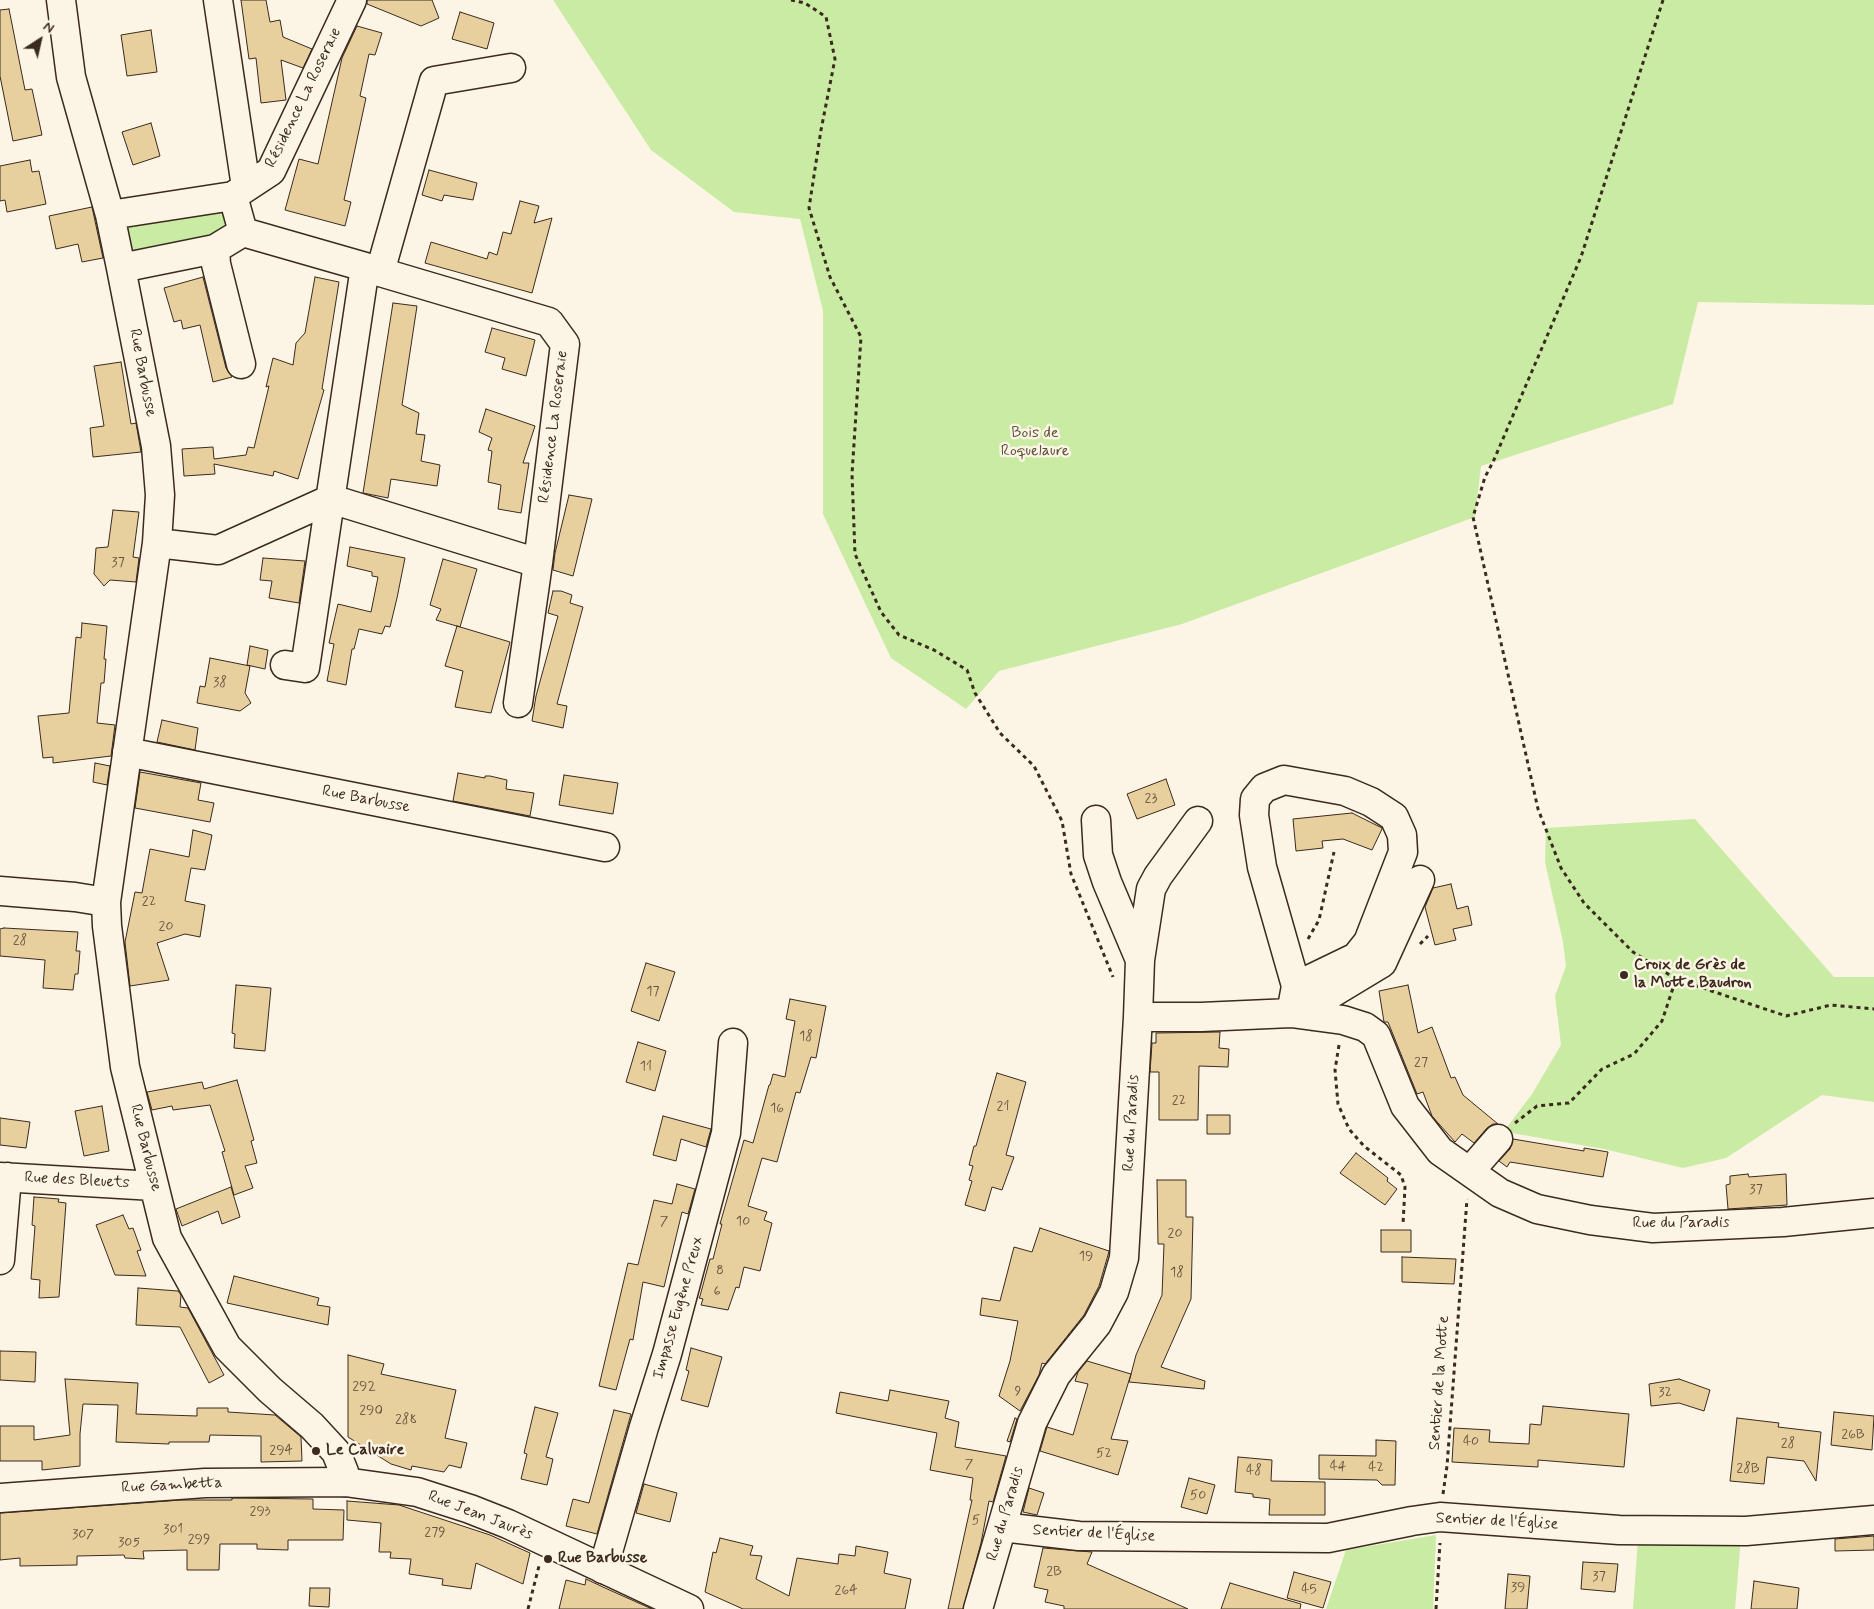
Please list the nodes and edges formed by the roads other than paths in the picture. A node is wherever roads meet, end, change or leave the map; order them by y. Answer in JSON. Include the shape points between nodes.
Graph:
{"nodes":[{"id":1,"x":61,"y":0,"type":"edge"},
{"id":2,"x":218,"y":0,"type":"edge"},
{"id":3,"x":352,"y":0,"type":"edge"},
{"id":4,"x":511,"y":68,"type":"dead end"},
{"id":5,"x":240,"y":192,"type":"junction"},
{"id":6,"x":110,"y":215,"type":"junction"},
{"id":7,"x":243,"y":232,"type":"junction"},
{"id":8,"x":215,"y":249,"type":"junction"},
{"id":9,"x":121,"y":268,"type":"junction"},
{"id":10,"x":373,"y":269,"type":"junction"},
{"id":11,"x":242,"y":364,"type":"dead end"},
{"id":12,"x":331,"y":499,"type":"junction"},
{"id":13,"x":158,"y":543,"type":"junction"},
{"id":14,"x":538,"y":563,"type":"junction"},
{"id":15,"x":285,"y":665,"type":"dead end"},
{"id":16,"x":518,"y":703,"type":"dead end"},
{"id":17,"x":127,"y":752,"type":"junction"},
{"id":18,"x":1096,"y":820,"type":"dead end"},
{"id":19,"x":1198,"y":822,"type":"dead end"},
{"id":20,"x":605,"y":847,"type":"dead end"},
{"id":21,"x":1420,"y":880,"type":"dead end"},
{"id":22,"x":0,"y":891,"type":"edge"},
{"id":23,"x":106,"y":902,"type":"junction"},
{"id":24,"x":1140,"y":960,"type":"junction"},
{"id":25,"x":1294,"y":978,"type":"junction"},
{"id":26,"x":1302,"y":1014,"type":"junction"},
{"id":27,"x":1138,"y":1016,"type":"junction"},
{"id":28,"x":733,"y":1043,"type":"dead end"},
{"id":29,"x":1498,"y":1139,"type":"road end"},
{"id":30,"x":3,"y":1177,"type":"edge"},
{"id":31,"x":1468,"y":1184,"type":"junction"},
{"id":32,"x":154,"y":1186,"type":"junction"},
{"id":33,"x":1874,"y":1213,"type":"edge"},
{"id":34,"x":0,"y":1260,"type":"edge"},
{"id":35,"x":345,"y":1482,"type":"junction"},
{"id":36,"x":0,"y":1498,"type":"edge"},
{"id":37,"x":1874,"y":1520,"type":"edge"},
{"id":38,"x":1002,"y":1527,"type":"junction"},
{"id":39,"x":603,"y":1569,"type":"junction"},
{"id":40,"x":689,"y":1609,"type":"edge"},
{"id":41,"x":978,"y":1609,"type":"edge"}],
"edges":[{"from":1,"to":6,"type":"street","name":"Rue Barbusse","via":[[71,77]]},
{"from":2,"to":5,"type":"street","name":"Résidence La Roseraie"},
{"from":3,"to":5,"type":"street","name":"Résidence La Roseraie","via":[[271,171]]},
{"from":4,"to":10,"type":"street","via":[[434,81]]},
{"from":5,"to":6,"type":"street","name":"Résidence La Roseraie"},
{"from":5,"to":7,"type":"street","name":"Résidence La Roseraie"},
{"from":6,"to":9,"type":"street","name":"Rue Barbusse"},
{"from":7,"to":8,"type":"street"},
{"from":7,"to":10,"type":"street","name":"Résidence La Roseraie"},
{"from":8,"to":9,"type":"street"},
{"from":8,"to":11,"type":"street"},
{"from":9,"to":13,"type":"street","name":"Rue Barbusse","via":[[156,446],[160,495]]},
{"from":10,"to":12,"type":"street"},
{"from":10,"to":14,"type":"street","name":"Résidence La Roseraie","via":[[548,322],[565,344]]},
{"from":12,"to":13,"type":"street","via":[[218,550]]},
{"from":12,"to":14,"type":"street"},
{"from":12,"to":15,"type":"street","via":[[305,668]]},
{"from":13,"to":17,"type":"street","name":"Rue Barbusse"},
{"from":14,"to":16,"type":"street","name":"Résidence La Roseraie"},
{"from":17,"to":20,"type":"street","name":"Rue Barbusse"},
{"from":17,"to":23,"type":"street","name":"Rue Barbusse"},
{"from":18,"to":24,"type":"street","via":[[1098,855]]},
{"from":19,"to":24,"type":"street","via":[[1154,863]]},
{"from":21,"to":26,"type":"street","via":[[1382,964]]},
{"from":22,"to":23,"type":"street"},
{"from":23,"to":32,"type":"street","name":"Rue Barbusse","via":[[125,1067]]},
{"from":24,"to":27,"type":"street"},
{"from":25,"to":25,"type":"street","via":[[1262,867],[1254,815],[1255,798],[1264,788],[1284,780],[1345,791],[1371,802],[1394,817],[1402,835],[1403,852],[1368,942],[1356,957]]},
{"from":25,"to":26,"type":"street"},
{"from":26,"to":27,"type":"street","name":"Rue du Paradis"},
{"from":26,"to":31,"type":"street","name":"Rue du Paradis","via":[[1343,1020],[1365,1027],[1376,1035],[1405,1106]]},
{"from":27,"to":38,"type":"street","name":"Rue du Paradis","via":[[1124,1258],[1114,1292],[1097,1324],[1056,1376],[1032,1423]]},
{"from":28,"to":39,"type":"street","name":"Impasse Eugène Preux","via":[[726,1133],[667,1354]]},
{"from":29,"to":31,"type":"street"},
{"from":30,"to":32,"type":"street","name":"Rue des Bleuets"},
{"from":30,"to":34,"type":"street"},
{"from":31,"to":33,"type":"street","name":"Rue du Paradis","via":[[1538,1209],[1653,1228],[1783,1222]]},
{"from":32,"to":35,"type":"street","name":"Rue Barbusse","via":[[167,1238],[227,1347],[336,1452]]},
{"from":35,"to":36,"type":"street","name":"Rue Gambetta","via":[[205,1483]]},
{"from":35,"to":39,"type":"street","name":"Rue Jean Jaurès","via":[[417,1492],[477,1512]]},
{"from":37,"to":38,"type":"street","name":"Sentier de l'Église","via":[[1746,1530],[1636,1530],[1440,1517],[1328,1538],[1079,1536]]},
{"from":38,"to":41,"type":"street","name":"Rue du Paradis"},
{"from":39,"to":40,"type":"street","name":"Rue Jean Jaurès"}]}
